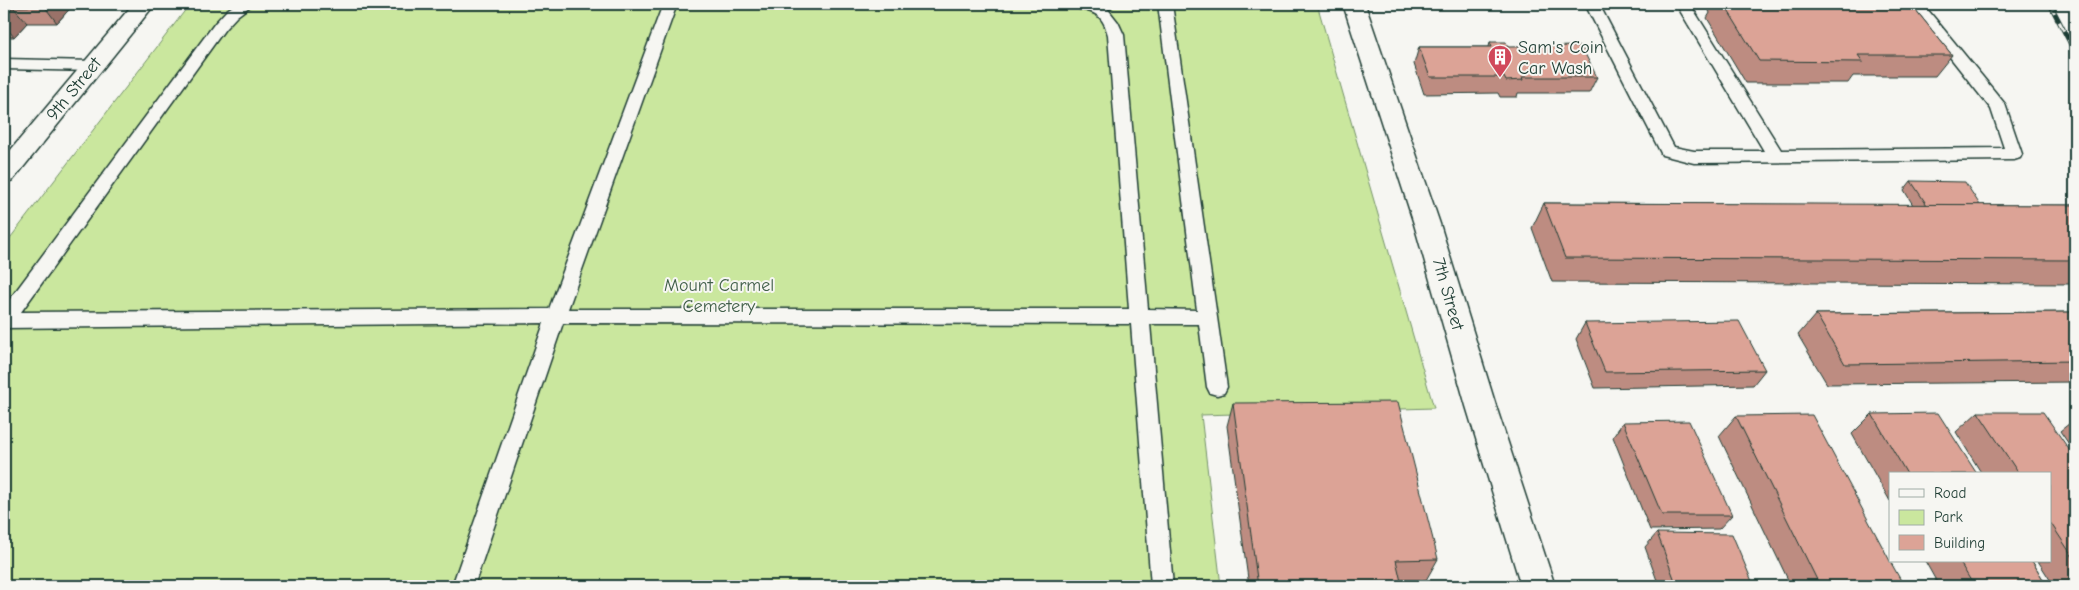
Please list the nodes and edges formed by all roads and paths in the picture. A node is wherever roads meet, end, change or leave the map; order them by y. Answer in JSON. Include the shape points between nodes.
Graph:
{"nodes":[{"id":1,"x":144,"y":4,"type":"edge"},
{"id":2,"x":246,"y":4,"type":"edge"},
{"id":3,"x":670,"y":4,"type":"edge"},
{"id":4,"x":1076,"y":4,"type":"edge"},
{"id":5,"x":1165,"y":4,"type":"edge"},
{"id":6,"x":1354,"y":4,"type":"edge"},
{"id":7,"x":1592,"y":4,"type":"edge"},
{"id":8,"x":1684,"y":4,"type":"edge"},
{"id":9,"x":1914,"y":4,"type":"edge"},
{"id":10,"x":1102,"y":5,"type":"edge"},
{"id":11,"x":4,"y":64,"type":"edge"},
{"id":12,"x":93,"y":66,"type":"junction"},
{"id":13,"x":1776,"y":156,"type":"junction"},
{"id":14,"x":4,"y":174,"type":"edge"},
{"id":15,"x":556,"y":316,"type":"junction"},
{"id":16,"x":1139,"y":317,"type":"junction"},
{"id":17,"x":1208,"y":317,"type":"junction"},
{"id":18,"x":4,"y":321,"type":"edge"},
{"id":19,"x":1217,"y":387,"type":"dead end"},
{"id":20,"x":463,"y":586,"type":"edge"},
{"id":21,"x":1162,"y":586,"type":"edge"},
{"id":22,"x":1538,"y":586,"type":"edge"}],
"edges":[{"from":1,"to":12,"type":"street","name":"9th Street"},
{"from":2,"to":18,"type":"lane","via":[[220,26]]},
{"from":3,"to":15,"type":"lane"},
{"from":4,"to":10,"type":"lane"},
{"from":5,"to":17,"type":"lane"},
{"from":6,"to":22,"type":"street","name":"7th Street","via":[[1427,224]]},
{"from":7,"to":13,"type":"lane","via":[[1668,151],[1694,157]]},
{"from":8,"to":13,"type":"lane"},
{"from":9,"to":13,"type":"lane","via":[[1999,108],[2014,154]]},
{"from":10,"to":16,"type":"lane","via":[[1116,35]]},
{"from":11,"to":12,"type":"lane"},
{"from":12,"to":14,"type":"street","name":"9th Street"},
{"from":15,"to":16,"type":"lane"},
{"from":15,"to":18,"type":"lane"},
{"from":15,"to":20,"type":"lane"},
{"from":16,"to":17,"type":"lane"},
{"from":16,"to":21,"type":"lane"},
{"from":17,"to":19,"type":"lane"}]}
